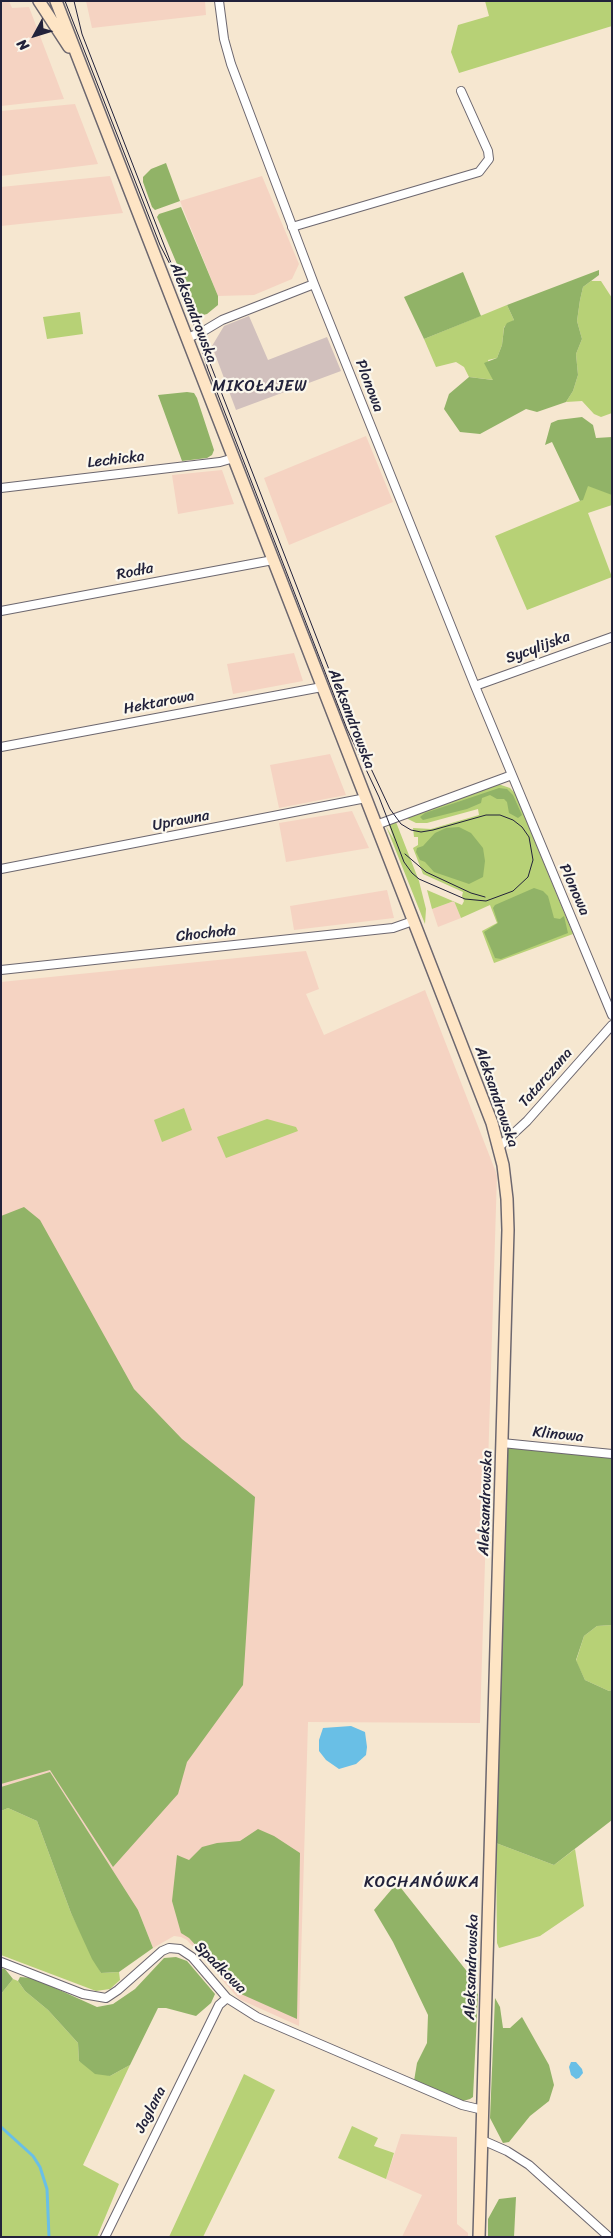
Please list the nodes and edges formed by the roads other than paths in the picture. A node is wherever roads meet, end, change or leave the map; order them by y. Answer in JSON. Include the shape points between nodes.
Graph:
{"nodes":[{"id":1,"x":39,"y":1,"type":"edge"},
{"id":2,"x":56,"y":1,"type":"edge"},
{"id":3,"x":219,"y":1,"type":"edge"},
{"id":4,"x":82,"y":68,"type":"junction"},
{"id":5,"x":461,"y":91,"type":"dead end"},
{"id":6,"x":292,"y":227,"type":"junction"},
{"id":7,"x":314,"y":284,"type":"junction"},
{"id":8,"x":187,"y":338,"type":"junction"},
{"id":9,"x":234,"y":458,"type":"junction"},
{"id":10,"x":1,"y":488,"type":"edge"},
{"id":11,"x":273,"y":560,"type":"junction"},
{"id":12,"x":1,"y":611,"type":"edge"},
{"id":13,"x":612,"y":636,"type":"edge"},
{"id":14,"x":322,"y":686,"type":"junction"},
{"id":15,"x":475,"y":686,"type":"junction"},
{"id":16,"x":1,"y":747,"type":"edge"},
{"id":17,"x":512,"y":776,"type":"junction"},
{"id":18,"x":366,"y":798,"type":"junction"},
{"id":19,"x":376,"y":825,"type":"junction"},
{"id":20,"x":1,"y":870,"type":"edge"},
{"id":21,"x":413,"y":921,"type":"junction"},
{"id":22,"x":1,"y":970,"type":"edge"},
{"id":23,"x":608,"y":998,"type":"edge"},
{"id":24,"x":612,"y":1015,"type":"edge"},
{"id":25,"x":612,"y":1025,"type":"edge"},
{"id":26,"x":499,"y":1147,"type":"junction"},
{"id":27,"x":502,"y":1443,"type":"junction"},
{"id":28,"x":612,"y":1454,"type":"edge"},
{"id":29,"x":1,"y":1962,"type":"edge"},
{"id":30,"x":227,"y":1998,"type":"junction"},
{"id":31,"x":483,"y":2110,"type":"junction"},
{"id":32,"x":482,"y":2140,"type":"junction"},
{"id":33,"x":104,"y":2237,"type":"edge"},
{"id":34,"x":479,"y":2237,"type":"edge"},
{"id":35,"x":609,"y":2237,"type":"edge"}],
"edges":[{"from":1,"to":4,"type":"main road","name":"Aleksandrowska"},
{"from":2,"to":4,"type":"main road","name":"Aleksandrowska"},
{"from":3,"to":6,"type":"street","name":"Plonowa","via":[[231,64]]},
{"from":4,"to":8,"type":"main road","name":"Aleksandrowska"},
{"from":5,"to":6,"type":"street","via":[[488,152],[489,160],[480,172]]},
{"from":6,"to":7,"type":"street","name":"Plonowa"},
{"from":7,"to":8,"type":"street","via":[[222,320]]},
{"from":7,"to":15,"type":"street","name":"Plonowa"},
{"from":8,"to":9,"type":"main road","name":"Aleksandrowska"},
{"from":9,"to":10,"type":"street","name":"Lechicka"},
{"from":9,"to":11,"type":"main road","name":"Aleksandrowska"},
{"from":11,"to":12,"type":"street","name":"Rodła"},
{"from":11,"to":14,"type":"main road","name":"Aleksandrowska"},
{"from":13,"to":15,"type":"street","name":"Sycylijska"},
{"from":14,"to":16,"type":"street","name":"Hektarowa"},
{"from":14,"to":18,"type":"main road","name":"Aleksandrowska"},
{"from":15,"to":17,"type":"street","name":"Plonowa"},
{"from":17,"to":19,"type":"street"},
{"from":17,"to":23,"type":"street","name":"Plonowa"},
{"from":18,"to":19,"type":"main road","name":"Aleksandrowska"},
{"from":18,"to":20,"type":"street","name":"Uprawna"},
{"from":19,"to":21,"type":"main road","name":"Aleksandrowska"},
{"from":21,"to":22,"type":"street","name":"Chochoła","via":[[393,928]]},
{"from":21,"to":26,"type":"main road","name":"Aleksandrowska"},
{"from":23,"to":24,"type":"street","name":"Plonowa"},
{"from":25,"to":26,"type":"street","name":"Tatarczana","via":[[527,1121]]},
{"from":26,"to":27,"type":"main road","name":"Aleksandrowska","via":[[508,1215]]},
{"from":27,"to":28,"type":"street","name":"Klinowa"},
{"from":27,"to":31,"type":"main road","name":"Aleksandrowska"},
{"from":29,"to":30,"type":"street","name":"Spadkowa","via":[[74,1991],[106,1998],[162,1951],[174,1948],[192,1957]]},
{"from":30,"to":31,"type":"street","name":"Spadkowa","via":[[257,2017],[462,2105]]},
{"from":30,"to":33,"type":"street","name":"Jaglana","via":[[219,2005]]},
{"from":31,"to":32,"type":"main road","name":"Aleksandrowska"},
{"from":32,"to":34,"type":"main road","name":"Aleksandrowska"},
{"from":32,"to":35,"type":"street","via":[[529,2165]]}]}
